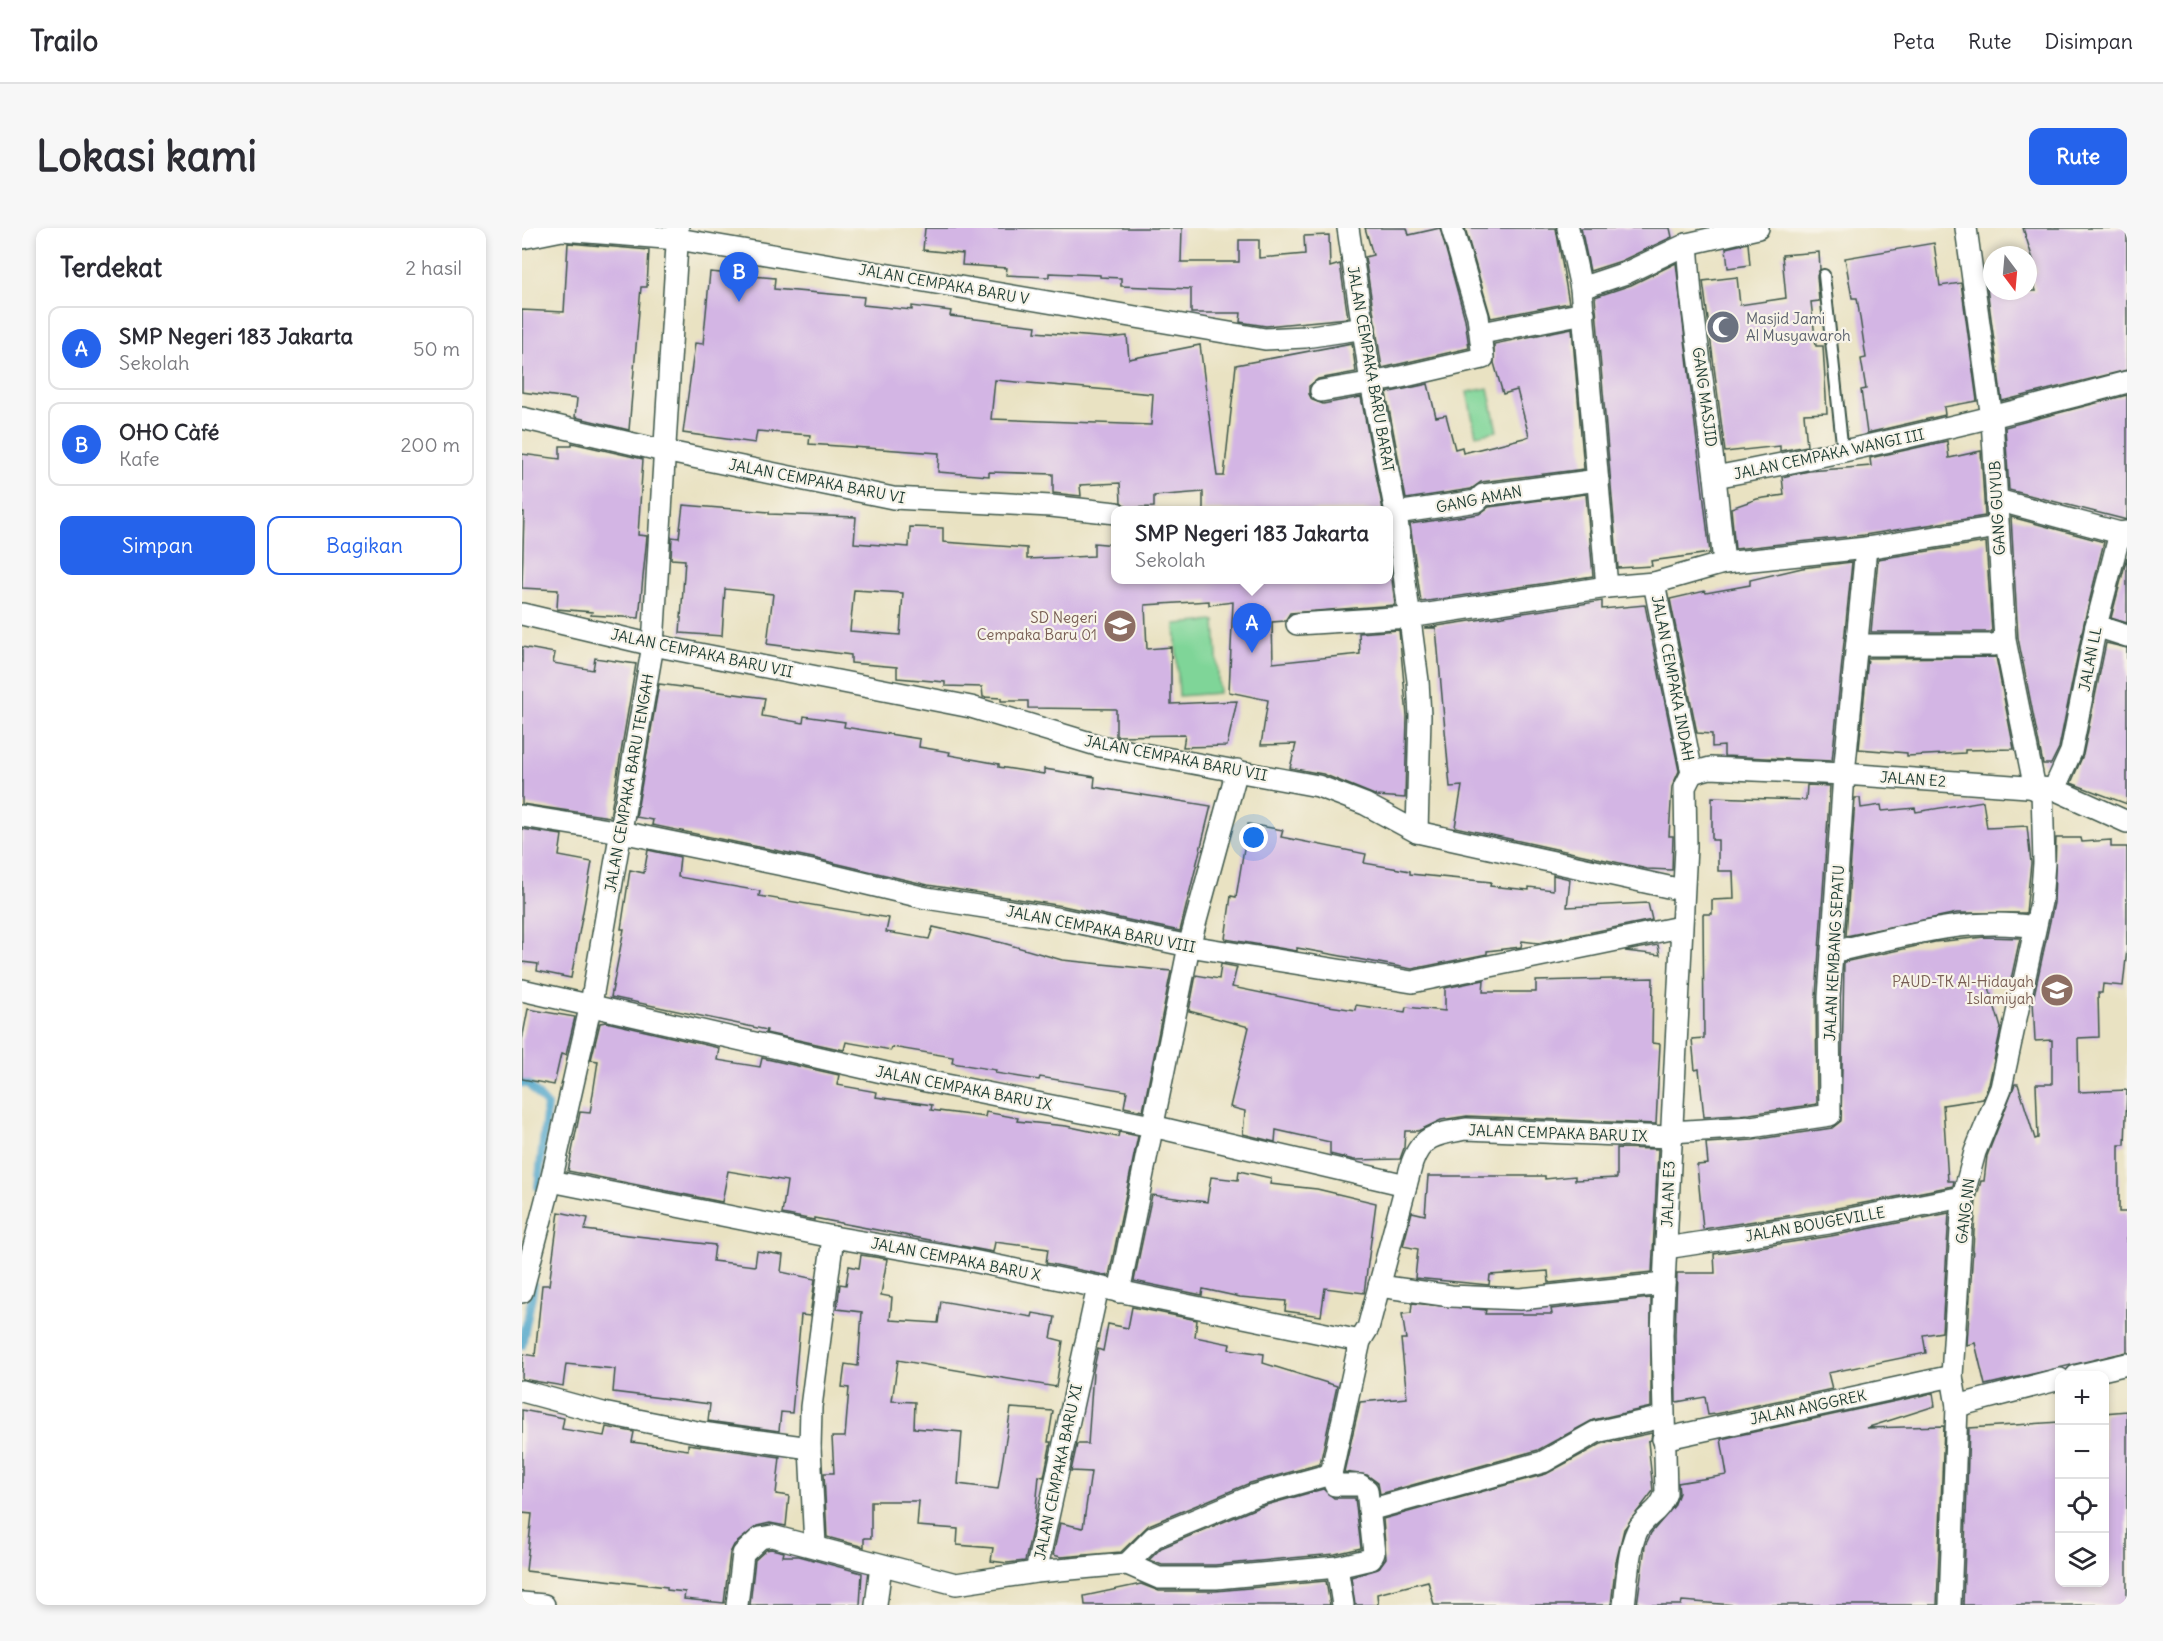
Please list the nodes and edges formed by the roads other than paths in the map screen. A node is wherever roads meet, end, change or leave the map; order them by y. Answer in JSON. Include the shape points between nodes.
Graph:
{"nodes":[{"id":1,"x":1348,"y":228,"type":"edge"},
{"id":2,"x":1452,"y":228,"type":"edge"},
{"id":3,"x":1568,"y":228,"type":"edge"},
{"id":4,"x":1758,"y":228,"type":"edge"},
{"id":5,"x":1966,"y":228,"type":"edge"},
{"id":6,"x":678,"y":233,"type":"edge"},
{"id":7,"x":522,"y":238,"type":"edge"},
{"id":8,"x":1687,"y":244,"type":"junction"},
{"id":9,"x":1824,"y":275,"type":"dead end"},
{"id":10,"x":1581,"y":288,"type":"junction"},
{"id":11,"x":1584,"y":314,"type":"junction"},
{"id":12,"x":1365,"y":328,"type":"junction"},
{"id":13,"x":1482,"y":333,"type":"junction"},
{"id":14,"x":2127,"y":382,"type":"edge"},
{"id":15,"x":1371,"y":383,"type":"junction"},
{"id":16,"x":1321,"y":391,"type":"dead end"},
{"id":17,"x":522,"y":418,"type":"edge"},
{"id":18,"x":1992,"y":419,"type":"junction"},
{"id":19,"x":664,"y":451,"type":"junction"},
{"id":20,"x":1843,"y":453,"type":"junction"},
{"id":21,"x":1715,"y":477,"type":"junction"},
{"id":22,"x":1598,"y":480,"type":"junction"},
{"id":23,"x":1997,"y":500,"type":"junction"},
{"id":24,"x":1391,"y":506,"type":"edge"},
{"id":25,"x":1111,"y":512,"type":"edge"},
{"id":26,"x":1394,"y":526,"type":"edge"},
{"id":27,"x":1998,"y":527,"type":"junction"},
{"id":28,"x":2124,"y":532,"type":"edge"},
{"id":29,"x":1866,"y":548,"type":"junction"},
{"id":30,"x":1724,"y":563,"type":"junction"},
{"id":31,"x":1654,"y":583,"type":"junction"},
{"id":32,"x":1607,"y":587,"type":"junction"},
{"id":33,"x":522,"y":614,"type":"edge"},
{"id":34,"x":1409,"y":617,"type":"junction"},
{"id":35,"x":1297,"y":624,"type":"dead end"},
{"id":36,"x":2096,"y":626,"type":"junction"},
{"id":37,"x":2127,"y":636,"type":"edge"},
{"id":38,"x":2005,"y":639,"type":"junction"},
{"id":39,"x":653,"y":645,"type":"junction"},
{"id":40,"x":1858,"y":645,"type":"junction"},
{"id":41,"x":1238,"y":770,"type":"junction"},
{"id":42,"x":1692,"y":773,"type":"junction"},
{"id":43,"x":1844,"y":774,"type":"junction"},
{"id":44,"x":2044,"y":789,"type":"junction"},
{"id":45,"x":522,"y":816,"type":"edge"},
{"id":46,"x":2127,"y":822,"type":"edge"},
{"id":47,"x":621,"y":832,"type":"junction"},
{"id":48,"x":1417,"y":832,"type":"junction"},
{"id":49,"x":1682,"y":890,"type":"junction"},
{"id":50,"x":1680,"y":927,"type":"junction"},
{"id":51,"x":2035,"y":927,"type":"junction"},
{"id":52,"x":1189,"y":946,"type":"junction"},
{"id":53,"x":1832,"y":952,"type":"junction"},
{"id":54,"x":522,"y":990,"type":"edge"},
{"id":55,"x":591,"y":1004,"type":"junction"},
{"id":56,"x":1152,"y":1126,"type":"junction"},
{"id":57,"x":1670,"y":1134,"type":"junction"},
{"id":58,"x":1406,"y":1185,"type":"junction"},
{"id":59,"x":549,"y":1188,"type":"junction"},
{"id":60,"x":1963,"y":1197,"type":"junction"},
{"id":61,"x":833,"y":1237,"type":"junction"},
{"id":62,"x":1666,"y":1248,"type":"junction"},
{"id":63,"x":1664,"y":1284,"type":"junction"},
{"id":64,"x":1379,"y":1286,"type":"junction"},
{"id":65,"x":1098,"y":1287,"type":"junction"},
{"id":66,"x":1119,"y":1292,"type":"junction"},
{"id":67,"x":522,"y":1293,"type":"edge"},
{"id":68,"x":1360,"y":1341,"type":"junction"},
{"id":69,"x":2127,"y":1364,"type":"edge"},
{"id":70,"x":2097,"y":1371,"type":"edge"},
{"id":71,"x":1952,"y":1376,"type":"junction"},
{"id":72,"x":2055,"y":1380,"type":"edge"},
{"id":73,"x":525,"y":1392,"type":"edge"},
{"id":74,"x":1957,"y":1406,"type":"junction"},
{"id":75,"x":1663,"y":1417,"type":"junction"},
{"id":76,"x":1663,"y":1439,"type":"junction"},
{"id":77,"x":810,"y":1448,"type":"junction"},
{"id":78,"x":1331,"y":1474,"type":"junction"},
{"id":79,"x":1369,"y":1510,"type":"junction"},
{"id":80,"x":815,"y":1545,"type":"junction"},
{"id":81,"x":1127,"y":1564,"type":"junction"},
{"id":82,"x":881,"y":1565,"type":"junction"},
{"id":83,"x":1336,"y":1567,"type":"junction"},
{"id":84,"x":1036,"y":1572,"type":"junction"},
{"id":85,"x":522,"y":1603,"type":"edge"},
{"id":86,"x":544,"y":1605,"type":"edge"},
{"id":87,"x":737,"y":1605,"type":"edge"},
{"id":88,"x":876,"y":1605,"type":"edge"},
{"id":89,"x":1344,"y":1605,"type":"edge"},
{"id":90,"x":1624,"y":1605,"type":"edge"},
{"id":91,"x":1950,"y":1605,"type":"edge"}],
"edges":[{"from":1,"to":12,"type":"street","name":"JALAN CEMPAKA BARU BARAT"},
{"from":2,"to":13,"type":"street"},
{"from":3,"to":10,"type":"street"},
{"from":4,"to":8,"type":"street"},
{"from":5,"to":18,"type":"street","name":"GANG GUYUB"},
{"from":6,"to":7,"type":"street","name":"JALAN CEMPAKA BARU V","via":[[562,230]]},
{"from":6,"to":12,"type":"street","name":"JALAN CEMPAKA BARU V","via":[[1264,339]]},
{"from":6,"to":19,"type":"street","name":"JALAN CEMPAKA BARU TENGAH"},
{"from":8,"to":10,"type":"street","via":[[1626,273]]},
{"from":8,"to":21,"type":"street","name":"GANG MASJID"},
{"from":9,"to":20,"type":"lane"},
{"from":10,"to":11,"type":"street"},
{"from":11,"to":13,"type":"street"},
{"from":11,"to":22,"type":"street"},
{"from":12,"to":15,"type":"street","name":"JALAN CEMPAKA BARU BARAT"},
{"from":13,"to":15,"type":"street","via":[[1483,358]]},
{"from":14,"to":18,"type":"street","name":"JALAN CEMPAKA WANGI III"},
{"from":15,"to":16,"type":"street"},
{"from":15,"to":24,"type":"street","name":"JALAN CEMPAKA BARU BARAT"},
{"from":17,"to":19,"type":"street","name":"JALAN CEMPAKA BARU VI"},
{"from":18,"to":20,"type":"street","name":"JALAN CEMPAKA WANGI III"},
{"from":18,"to":23,"type":"street","name":"GANG GUYUB"},
{"from":19,"to":25,"type":"street","name":"JALAN CEMPAKA BARU VI","via":[[893,498]]},
{"from":19,"to":39,"type":"street","name":"JALAN CEMPAKA BARU TENGAH"},
{"from":20,"to":21,"type":"street","name":"JALAN CEMPAKA WANGI III"},
{"from":21,"to":30,"type":"street","name":"JALAN CEMPAKA WANGI III"},
{"from":22,"to":26,"type":"street","name":"GANG AMAN","via":[[1483,495],[1477,501]]},
{"from":22,"to":32,"type":"street"},
{"from":23,"to":27,"type":"street","name":"GANG GUYUB"},
{"from":23,"to":28,"type":"street"},
{"from":26,"to":34,"type":"street","name":"JALAN CEMPAKA BARU BARAT"},
{"from":27,"to":29,"type":"street"},
{"from":27,"to":38,"type":"street","name":"GANG GUYUB"},
{"from":28,"to":36,"type":"street","name":"JALAN LL"},
{"from":29,"to":30,"type":"street"},
{"from":29,"to":40,"type":"street"},
{"from":30,"to":31,"type":"street"},
{"from":31,"to":32,"type":"street"},
{"from":31,"to":42,"type":"street","name":"JALAN CEMPAKA INDAH"},
{"from":32,"to":34,"type":"street"},
{"from":33,"to":39,"type":"street","name":"JALAN CEMPAKA BARU VII"},
{"from":34,"to":35,"type":"street"},
{"from":34,"to":48,"type":"street","name":"JALAN CEMPAKA BARU BARAT","via":[[1420,716]]},
{"from":36,"to":37,"type":"street"},
{"from":36,"to":44,"type":"street","name":"JALAN LL","via":[[2071,752]]},
{"from":38,"to":40,"type":"street","via":[[1994,645]]},
{"from":38,"to":44,"type":"street","name":"GANG GUYUB"},
{"from":39,"to":41,"type":"street","name":"JALAN CEMPAKA BARU VII","via":[[971,707],[1100,747]]},
{"from":39,"to":47,"type":"street","name":"JALAN CEMPAKA BARU TENGAH"},
{"from":40,"to":43,"type":"street"},
{"from":41,"to":48,"type":"street","name":"JALAN CEMPAKA BARU VII","via":[[1318,786],[1365,804]]},
{"from":41,"to":52,"type":"street"},
{"from":42,"to":43,"type":"street","name":"JALAN E2","via":[[1710,768]]},
{"from":42,"to":49,"type":"street","name":"JALAN E3","via":[[1685,787]]},
{"from":43,"to":44,"type":"street","name":"JALAN E2"},
{"from":43,"to":53,"type":"street","name":"JALAN KEMBANG SEPATU"},
{"from":44,"to":46,"type":"street","name":"JALAN E2"},
{"from":44,"to":51,"type":"street","name":"GANG NN","via":[[2044,863]]},
{"from":45,"to":47,"type":"street","name":"JALAN CEMPAKA BARU VIII"},
{"from":47,"to":52,"type":"street","name":"JALAN CEMPAKA BARU VIII","via":[[926,898],[1061,919]]},
{"from":47,"to":55,"type":"street","name":"JALAN CEMPAKA BARU TENGAH"},
{"from":48,"to":49,"type":"street","name":"JALAN CEMPAKA BARU VII"},
{"from":49,"to":50,"type":"street","name":"JALAN E3"},
{"from":50,"to":52,"type":"street","name":"JALAN CEMPAKA BARU VIII","via":[[1412,982]]},
{"from":50,"to":57,"type":"street","name":"JALAN E3"},
{"from":51,"to":53,"type":"street","via":[[2006,922],[1959,926]]},
{"from":51,"to":60,"type":"street","name":"GANG NN","via":[[2001,1089],[1975,1152]]},
{"from":52,"to":56,"type":"street"},
{"from":53,"to":57,"type":"street","name":"JALAN KEMBANG SEPATU","via":[[1830,1115]]},
{"from":54,"to":55,"type":"street","name":"JALAN CEMPAKA BARU IX"},
{"from":55,"to":56,"type":"street","name":"JALAN CEMPAKA BARU IX","via":[[891,1074]]},
{"from":55,"to":59,"type":"street","name":"JALAN CEMPAKA BARU TENGAH"},
{"from":56,"to":58,"type":"street","name":"JALAN CEMPAKA BARU IX"},
{"from":56,"to":66,"type":"street"},
{"from":57,"to":58,"type":"street","name":"JALAN CEMPAKA BARU IX","via":[[1466,1130],[1436,1135],[1420,1145]]},
{"from":57,"to":62,"type":"street","name":"JALAN E3"},
{"from":58,"to":64,"type":"street","name":"JALAN CEMPAKA BARU IX"},
{"from":59,"to":61,"type":"street","name":"JALAN CEMPAKA BARU X"},
{"from":59,"to":67,"type":"street","name":"JALAN CEMPAKA BARU TENGAH"},
{"from":60,"to":62,"type":"street","name":"JALAN BOUGEVILLE"},
{"from":60,"to":71,"type":"street","name":"GANG NN"},
{"from":61,"to":65,"type":"street","name":"JALAN CEMPAKA BARU X"},
{"from":61,"to":77,"type":"street","via":[[811,1407]]},
{"from":62,"to":63,"type":"street","name":"JALAN E3"},
{"from":63,"to":64,"type":"street","via":[[1520,1299],[1451,1296]]},
{"from":63,"to":75,"type":"street","name":"JALAN E3"},
{"from":64,"to":68,"type":"street","name":"JALAN CEMPAKA BARU IX","via":[[1368,1328]]},
{"from":65,"to":66,"type":"street","name":"JALAN CEMPAKA BARU X"},
{"from":65,"to":84,"type":"street","name":"JALAN CEMPAKA BARU XI"},
{"from":66,"to":68,"type":"street","name":"JALAN CEMPAKA BARU X"},
{"from":68,"to":78,"type":"street","name":"JALAN CEMPAKA BARU IX"},
{"from":69,"to":70,"type":"street"},
{"from":71,"to":74,"type":"street","name":"GANG NN"},
{"from":71,"to":76,"type":"street","name":"JALAN ANGGREK"},
{"from":72,"to":74,"type":"street"},
{"from":73,"to":77,"type":"street","via":[[702,1433]]},
{"from":74,"to":91,"type":"street","name":"GANG NN"},
{"from":75,"to":76,"type":"street","name":"JALAN E3"},
{"from":75,"to":79,"type":"street","via":[[1596,1432],[1543,1462]]},
{"from":76,"to":90,"type":"street","name":"JALAN E3","via":[[1666,1492],[1660,1507],[1634,1539]]},
{"from":77,"to":80,"type":"street"},
{"from":78,"to":79,"type":"street","via":[[1335,1485],[1364,1487]]},
{"from":78,"to":81,"type":"street","via":[[1209,1512],[1154,1537]]},
{"from":79,"to":83,"type":"street","via":[[1373,1558]]},
{"from":80,"to":82,"type":"street","name":"JALAN CEMPAKA BARU XI"},
{"from":80,"to":87,"type":"street","name":"JALAN CEMPAKA BARU XI","via":[[772,1536],[750,1545],[743,1554]]},
{"from":81,"to":83,"type":"street","via":[[1159,1578],[1216,1578]]},
{"from":81,"to":84,"type":"street"},
{"from":82,"to":84,"type":"street","name":"JALAN CEMPAKA BARU XI","via":[[956,1584]]},
{"from":82,"to":88,"type":"street"},
{"from":83,"to":89,"type":"street"},
{"from":85,"to":86,"type":"street"}]}
